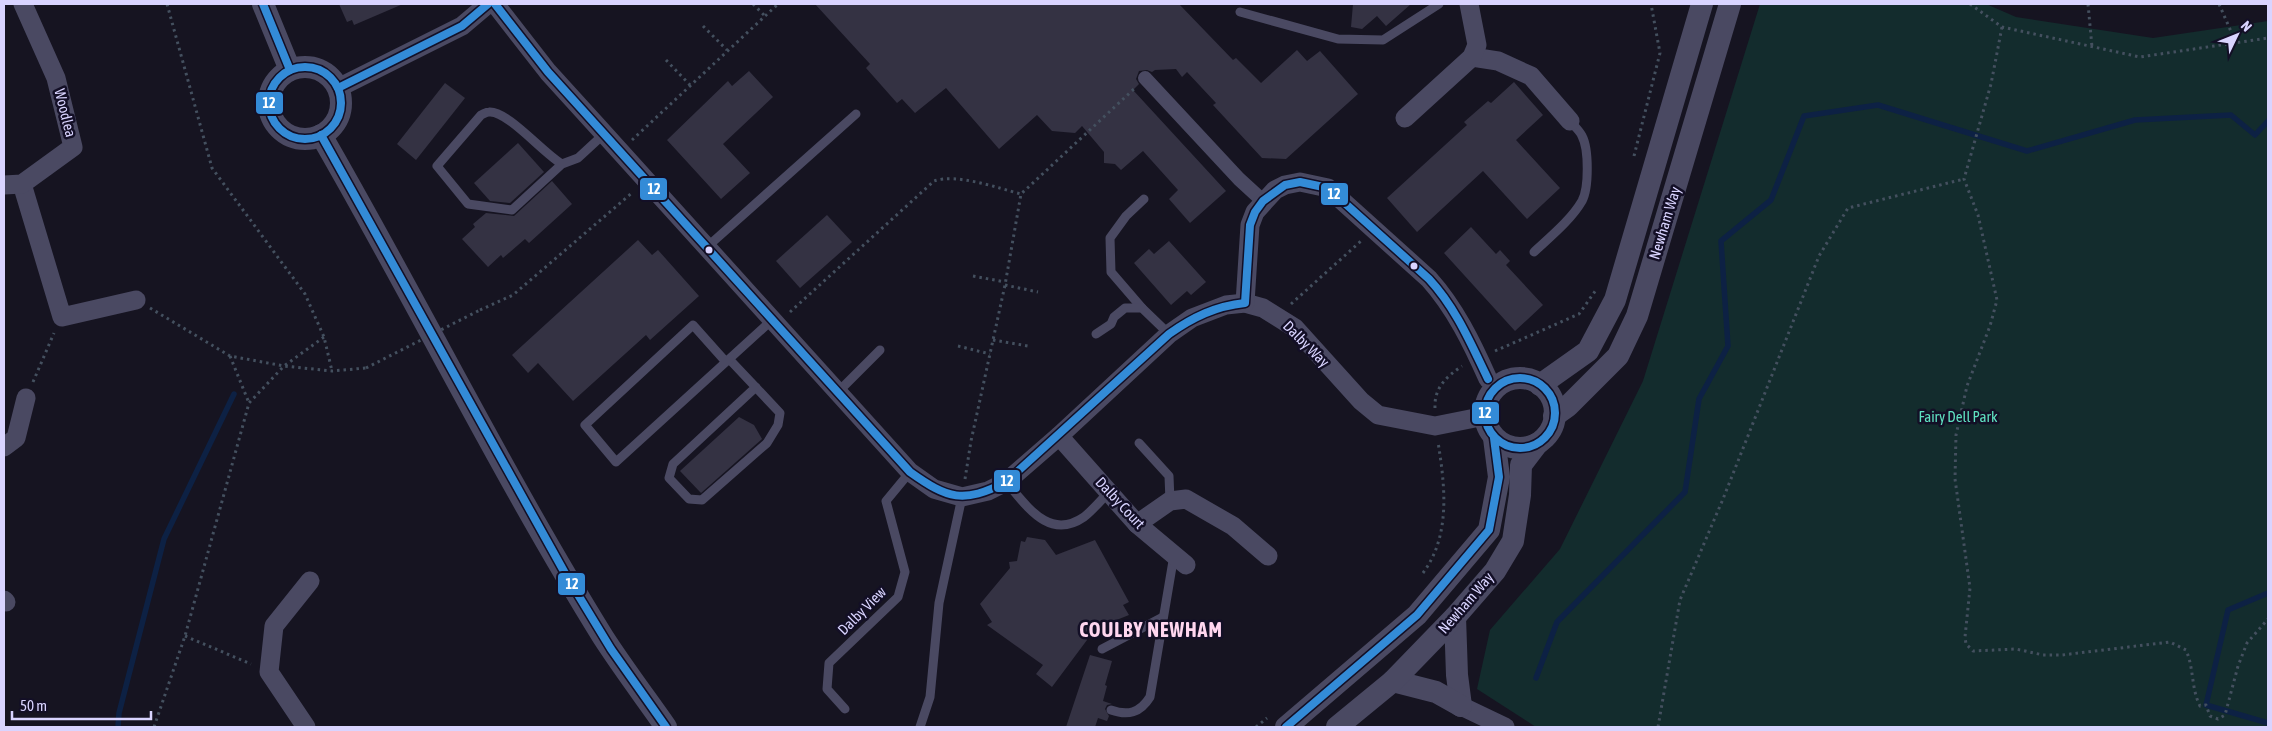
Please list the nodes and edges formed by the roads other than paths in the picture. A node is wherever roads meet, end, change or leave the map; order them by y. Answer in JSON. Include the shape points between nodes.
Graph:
{"nodes":[{"id":1,"x":23,"y":4,"type":"edge"},
{"id":2,"x":263,"y":4,"type":"edge"},
{"id":3,"x":488,"y":4,"type":"edge"},
{"id":4,"x":494,"y":4,"type":"edge"},
{"id":5,"x":1439,"y":4,"type":"edge"},
{"id":6,"x":1469,"y":4,"type":"edge"},
{"id":7,"x":1702,"y":4,"type":"edge"},
{"id":8,"x":1730,"y":4,"type":"edge"},
{"id":9,"x":1240,"y":12,"type":"dead end"},
{"id":10,"x":1472,"y":57,"type":"junction"},
{"id":11,"x":290,"y":70,"type":"junction"},
{"id":12,"x":1145,"y":78,"type":"road end"},
{"id":13,"x":338,"y":88,"type":"junction"},
{"id":14,"x":856,"y":114,"type":"dead end"},
{"id":15,"x":1406,"y":118,"type":"dead end"},
{"id":16,"x":1570,"y":121,"type":"joint"},
{"id":17,"x":604,"y":134,"type":"junction"},
{"id":18,"x":321,"y":135,"type":"junction"},
{"id":19,"x":562,"y":164,"type":"junction"},
{"id":20,"x":22,"y":184,"type":"junction"},
{"id":21,"x":4,"y":185,"type":"edge"},
{"id":22,"x":1144,"y":199,"type":"dead end"},
{"id":23,"x":1263,"y":201,"type":"junction"},
{"id":24,"x":707,"y":247,"type":"junction"},
{"id":25,"x":1534,"y":252,"type":"dead end"},
{"id":26,"x":136,"y":300,"type":"road end"},
{"id":27,"x":1245,"y":303,"type":"junction"},
{"id":28,"x":1142,"y":308,"type":"junction"},
{"id":29,"x":775,"y":322,"type":"junction"},
{"id":30,"x":1096,"y":334,"type":"dead end"},
{"id":31,"x":1169,"y":334,"type":"junction"},
{"id":32,"x":880,"y":350,"type":"dead end"},
{"id":33,"x":728,"y":361,"type":"junction"},
{"id":34,"x":1488,"y":379,"type":"dead end"},
{"id":35,"x":1540,"y":385,"type":"junction"},
{"id":36,"x":756,"y":387,"type":"junction"},
{"id":37,"x":838,"y":392,"type":"junction"},
{"id":38,"x":26,"y":398,"type":"road end"},
{"id":39,"x":1485,"y":416,"type":"junction"},
{"id":40,"x":1554,"y":416,"type":"junction"},
{"id":41,"x":1059,"y":436,"type":"junction"},
{"id":42,"x":1494,"y":438,"type":"junction"},
{"id":43,"x":1139,"y":443,"type":"dead end"},
{"id":44,"x":1537,"y":444,"type":"junction"},
{"id":45,"x":4,"y":447,"type":"edge"},
{"id":46,"x":910,"y":472,"type":"junction"},
{"id":47,"x":1006,"y":482,"type":"junction"},
{"id":48,"x":1109,"y":492,"type":"junction"},
{"id":49,"x":962,"y":497,"type":"junction"},
{"id":50,"x":1170,"y":501,"type":"junction"},
{"id":51,"x":1138,"y":524,"type":"junction"},
{"id":52,"x":1268,"y":556,"type":"dead end"},
{"id":53,"x":1180,"y":560,"type":"joint"},
{"id":54,"x":310,"y":580,"type":"dead end"},
{"id":55,"x":1163,"y":617,"type":"junction"},
{"id":56,"x":1456,"y":617,"type":"junction"},
{"id":57,"x":1102,"y":649,"type":"dead end"},
{"id":58,"x":1393,"y":681,"type":"junction"},
{"id":59,"x":1461,"y":706,"type":"junction"},
{"id":60,"x":846,"y":709,"type":"dead end"},
{"id":61,"x":1111,"y":710,"type":"dead end"},
{"id":62,"x":306,"y":727,"type":"edge"},
{"id":63,"x":666,"y":727,"type":"edge"},
{"id":64,"x":920,"y":727,"type":"edge"},
{"id":65,"x":1286,"y":727,"type":"edge"},
{"id":66,"x":1336,"y":727,"type":"edge"},
{"id":67,"x":1505,"y":727,"type":"edge"}],
"edges":[{"from":1,"to":20,"type":"street","name":"Woodlea","via":[[56,78],[73,147]]},
{"from":2,"to":11,"type":"street"},
{"from":3,"to":13,"type":"street","via":[[462,26]]},
{"from":4,"to":17,"type":"street","name":"Dalby Way","via":[[548,72]]},
{"from":5,"to":9,"type":"lane","via":[[1383,40],[1338,38]]},
{"from":6,"to":10,"type":"street","via":[[1477,45]]},
{"from":7,"to":35,"type":"street","name":"Newham Way","via":[[1615,300],[1588,351]]},
{"from":8,"to":40,"type":"street","name":"Newham Way","via":[[1637,316],[1618,356]]},
{"from":10,"to":15,"type":"street"},
{"from":10,"to":16,"type":"street","via":[[1498,61],[1531,76]]},
{"from":11,"to":13,"type":"street","via":[[304,67],[319,70]]},
{"from":11,"to":18,"type":"street","via":[[272,88],[270,112],[276,124],[290,135],[309,139]]},
{"from":12,"to":23,"type":"street"},
{"from":13,"to":18,"type":"street","via":[[340,111],[336,121]]},
{"from":14,"to":24,"type":"lane"},
{"from":16,"to":25,"type":"lane","via":[[1582,135],[1586,146],[1587,170],[1582,200]]},
{"from":17,"to":19,"type":"lane","via":[[578,158]]},
{"from":17,"to":24,"type":"street","name":"Dalby Way"},
{"from":18,"to":63,"type":"street","via":[[512,482],[604,638]]},
{"from":19,"to":19,"type":"lane","via":[[513,123],[489,112],[481,115],[437,166],[468,204],[512,210]]},
{"from":20,"to":21,"type":"street"},
{"from":20,"to":26,"type":"street","via":[[62,316]]},
{"from":22,"to":28,"type":"lane","via":[[1110,238],[1111,272]]},
{"from":23,"to":27,"type":"street","via":[[1250,225]]},
{"from":23,"to":34,"type":"street","via":[[1285,185],[1300,182],[1328,188],[1429,278],[1458,317]]},
{"from":24,"to":29,"type":"street","name":"Dalby Way"},
{"from":27,"to":31,"type":"street","name":"Dalby Way","via":[[1206,312]]},
{"from":27,"to":39,"type":"street","name":"Dalby Way","via":[[1263,308],[1295,328],[1361,401],[1378,415],[1435,426]]},
{"from":28,"to":30,"type":"lane","via":[[1125,308],[1114,317],[1112,324]]},
{"from":28,"to":31,"type":"lane"},
{"from":29,"to":33,"type":"lane"},
{"from":29,"to":37,"type":"street","name":"Dalby Way"},
{"from":31,"to":41,"type":"street","name":"Dalby Way"},
{"from":32,"to":37,"type":"lane"},
{"from":33,"to":33,"type":"lane","via":[[616,462],[585,425],[693,326]]},
{"from":33,"to":36,"type":"lane"},
{"from":35,"to":39,"type":"street","via":[[1520,379],[1508,380],[1498,386],[1486,404]]},
{"from":35,"to":40,"type":"street","via":[[1551,399]]},
{"from":36,"to":36,"type":"lane","via":[[673,464],[669,478],[689,499],[702,500],[767,444],[778,425],[780,413]]},
{"from":37,"to":46,"type":"street","name":"Dalby Way"},
{"from":38,"to":45,"type":"street","via":[[16,438]]},
{"from":39,"to":42,"type":"street","name":"Newham Way"},
{"from":40,"to":44,"type":"street","name":"Newham Way","via":[[1551,428]]},
{"from":41,"to":47,"type":"street","name":"Dalby Way"},
{"from":41,"to":48,"type":"street","name":"Dalby Court"},
{"from":42,"to":44,"type":"street","via":[[1512,448]]},
{"from":42,"to":65,"type":"street","name":"Newham Way","via":[[1499,477],[1489,530],[1417,615]]},
{"from":43,"to":50,"type":"lane","via":[[1169,476]]},
{"from":44,"to":56,"type":"street","name":"Newham Way","via":[[1521,465],[1513,541],[1495,571]]},
{"from":46,"to":49,"type":"street","name":"Dalby Way","via":[[934,489]]},
{"from":46,"to":60,"type":"lane","name":"Dalby View","via":[[886,501],[904,572],[898,597],[830,663],[827,689]]},
{"from":47,"to":48,"type":"lane","via":[[1036,516],[1051,524],[1070,524],[1084,516]]},
{"from":47,"to":49,"type":"street","name":"Dalby Way","via":[[988,491]]},
{"from":48,"to":51,"type":"street","name":"Dalby Court"},
{"from":49,"to":64,"type":"lane","via":[[939,603],[930,697]]},
{"from":50,"to":51,"type":"street"},
{"from":50,"to":52,"type":"street","via":[[1186,499],[1233,526]]},
{"from":51,"to":53,"type":"street","name":"Dalby Court"},
{"from":53,"to":55,"type":"lane"},
{"from":54,"to":62,"type":"street","via":[[274,626],[269,672]]},
{"from":55,"to":57,"type":"lane"},
{"from":55,"to":61,"type":"lane","via":[[1150,697],[1135,713],[1120,714]]},
{"from":56,"to":58,"type":"street","name":"Newham Way"},
{"from":56,"to":59,"type":"street"},
{"from":58,"to":59,"type":"street","via":[[1436,692]]},
{"from":58,"to":66,"type":"street","name":"Newham Way"},
{"from":59,"to":67,"type":"street"}]}
